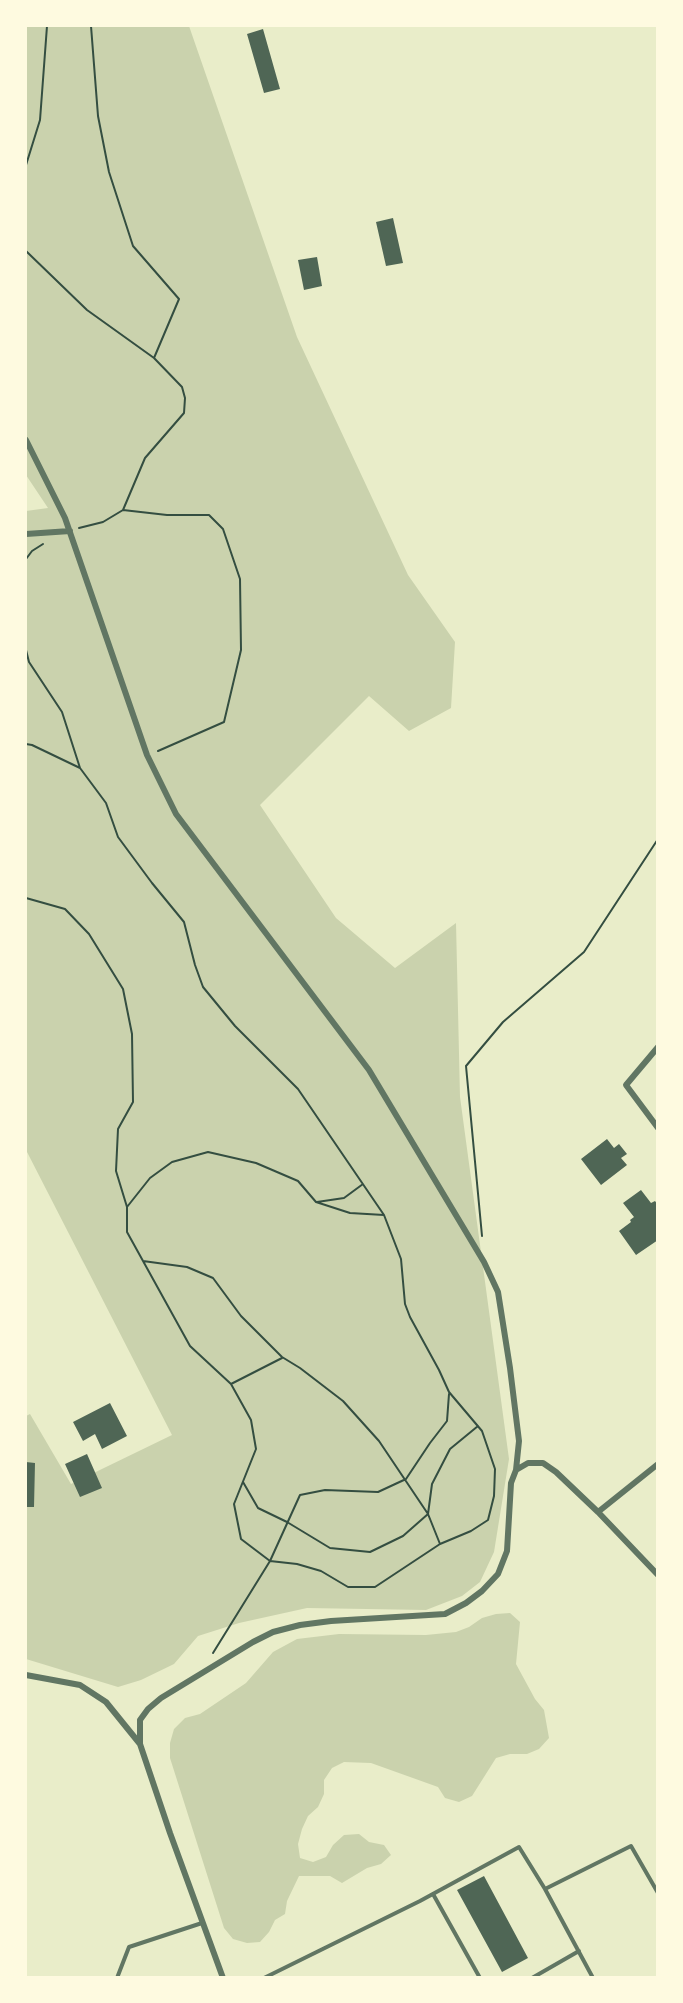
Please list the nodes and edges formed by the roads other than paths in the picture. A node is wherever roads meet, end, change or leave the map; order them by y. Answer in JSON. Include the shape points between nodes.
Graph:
{"nodes":[{"id":1,"x":26,"y":440,"type":"edge"},
{"id":2,"x":69,"y":531,"type":"junction"},
{"id":3,"x":26,"y":534,"type":"edge"},
{"id":4,"x":657,"y":1047,"type":"edge"},
{"id":5,"x":657,"y":1128,"type":"edge"},
{"id":6,"x":657,"y":1464,"type":"edge"},
{"id":7,"x":516,"y":1470,"type":"junction"},
{"id":8,"x":598,"y":1512,"type":"junction"},
{"id":9,"x":657,"y":1575,"type":"edge"},
{"id":10,"x":26,"y":1676,"type":"edge"},
{"id":11,"x":140,"y":1744,"type":"junction"},
{"id":12,"x":545,"y":1889,"type":"junction"},
{"id":13,"x":657,"y":1893,"type":"edge"},
{"id":14,"x":433,"y":1894,"type":"junction"},
{"id":15,"x":203,"y":1922,"type":"junction"},
{"id":16,"x":579,"y":1951,"type":"junction"},
{"id":17,"x":117,"y":1977,"type":"edge"},
{"id":18,"x":223,"y":1977,"type":"edge"},
{"id":19,"x":264,"y":1977,"type":"edge"},
{"id":20,"x":480,"y":1977,"type":"edge"},
{"id":21,"x":532,"y":1977,"type":"edge"},
{"id":22,"x":593,"y":1977,"type":"edge"}],
"edges":[{"from":1,"to":2,"type":"street"},
{"from":2,"to":3,"type":"street"},
{"from":2,"to":7,"type":"street","via":[[147,755],[176,814],[369,1070],[484,1262],[498,1292],[510,1368],[519,1441]]},
{"from":4,"to":5,"type":"street","via":[[626,1085]]},
{"from":6,"to":8,"type":"street"},
{"from":7,"to":8,"type":"street","via":[[528,1463],[543,1463]]},
{"from":7,"to":11,"type":"street","via":[[511,1483],[507,1551],[498,1574],[466,1603],[445,1614],[331,1621],[273,1632],[161,1698],[140,1720]]},
{"from":8,"to":9,"type":"street"},
{"from":10,"to":11,"type":"street","via":[[80,1685],[106,1702]]},
{"from":11,"to":15,"type":"street"},
{"from":12,"to":13,"type":"lane","via":[[631,1846]]},
{"from":12,"to":14,"type":"lane","via":[[519,1847]]},
{"from":12,"to":16,"type":"lane"},
{"from":14,"to":19,"type":"lane"},
{"from":14,"to":20,"type":"lane"},
{"from":15,"to":17,"type":"lane","via":[[129,1947]]},
{"from":15,"to":18,"type":"street"},
{"from":16,"to":21,"type":"lane"},
{"from":16,"to":22,"type":"lane"}]}
